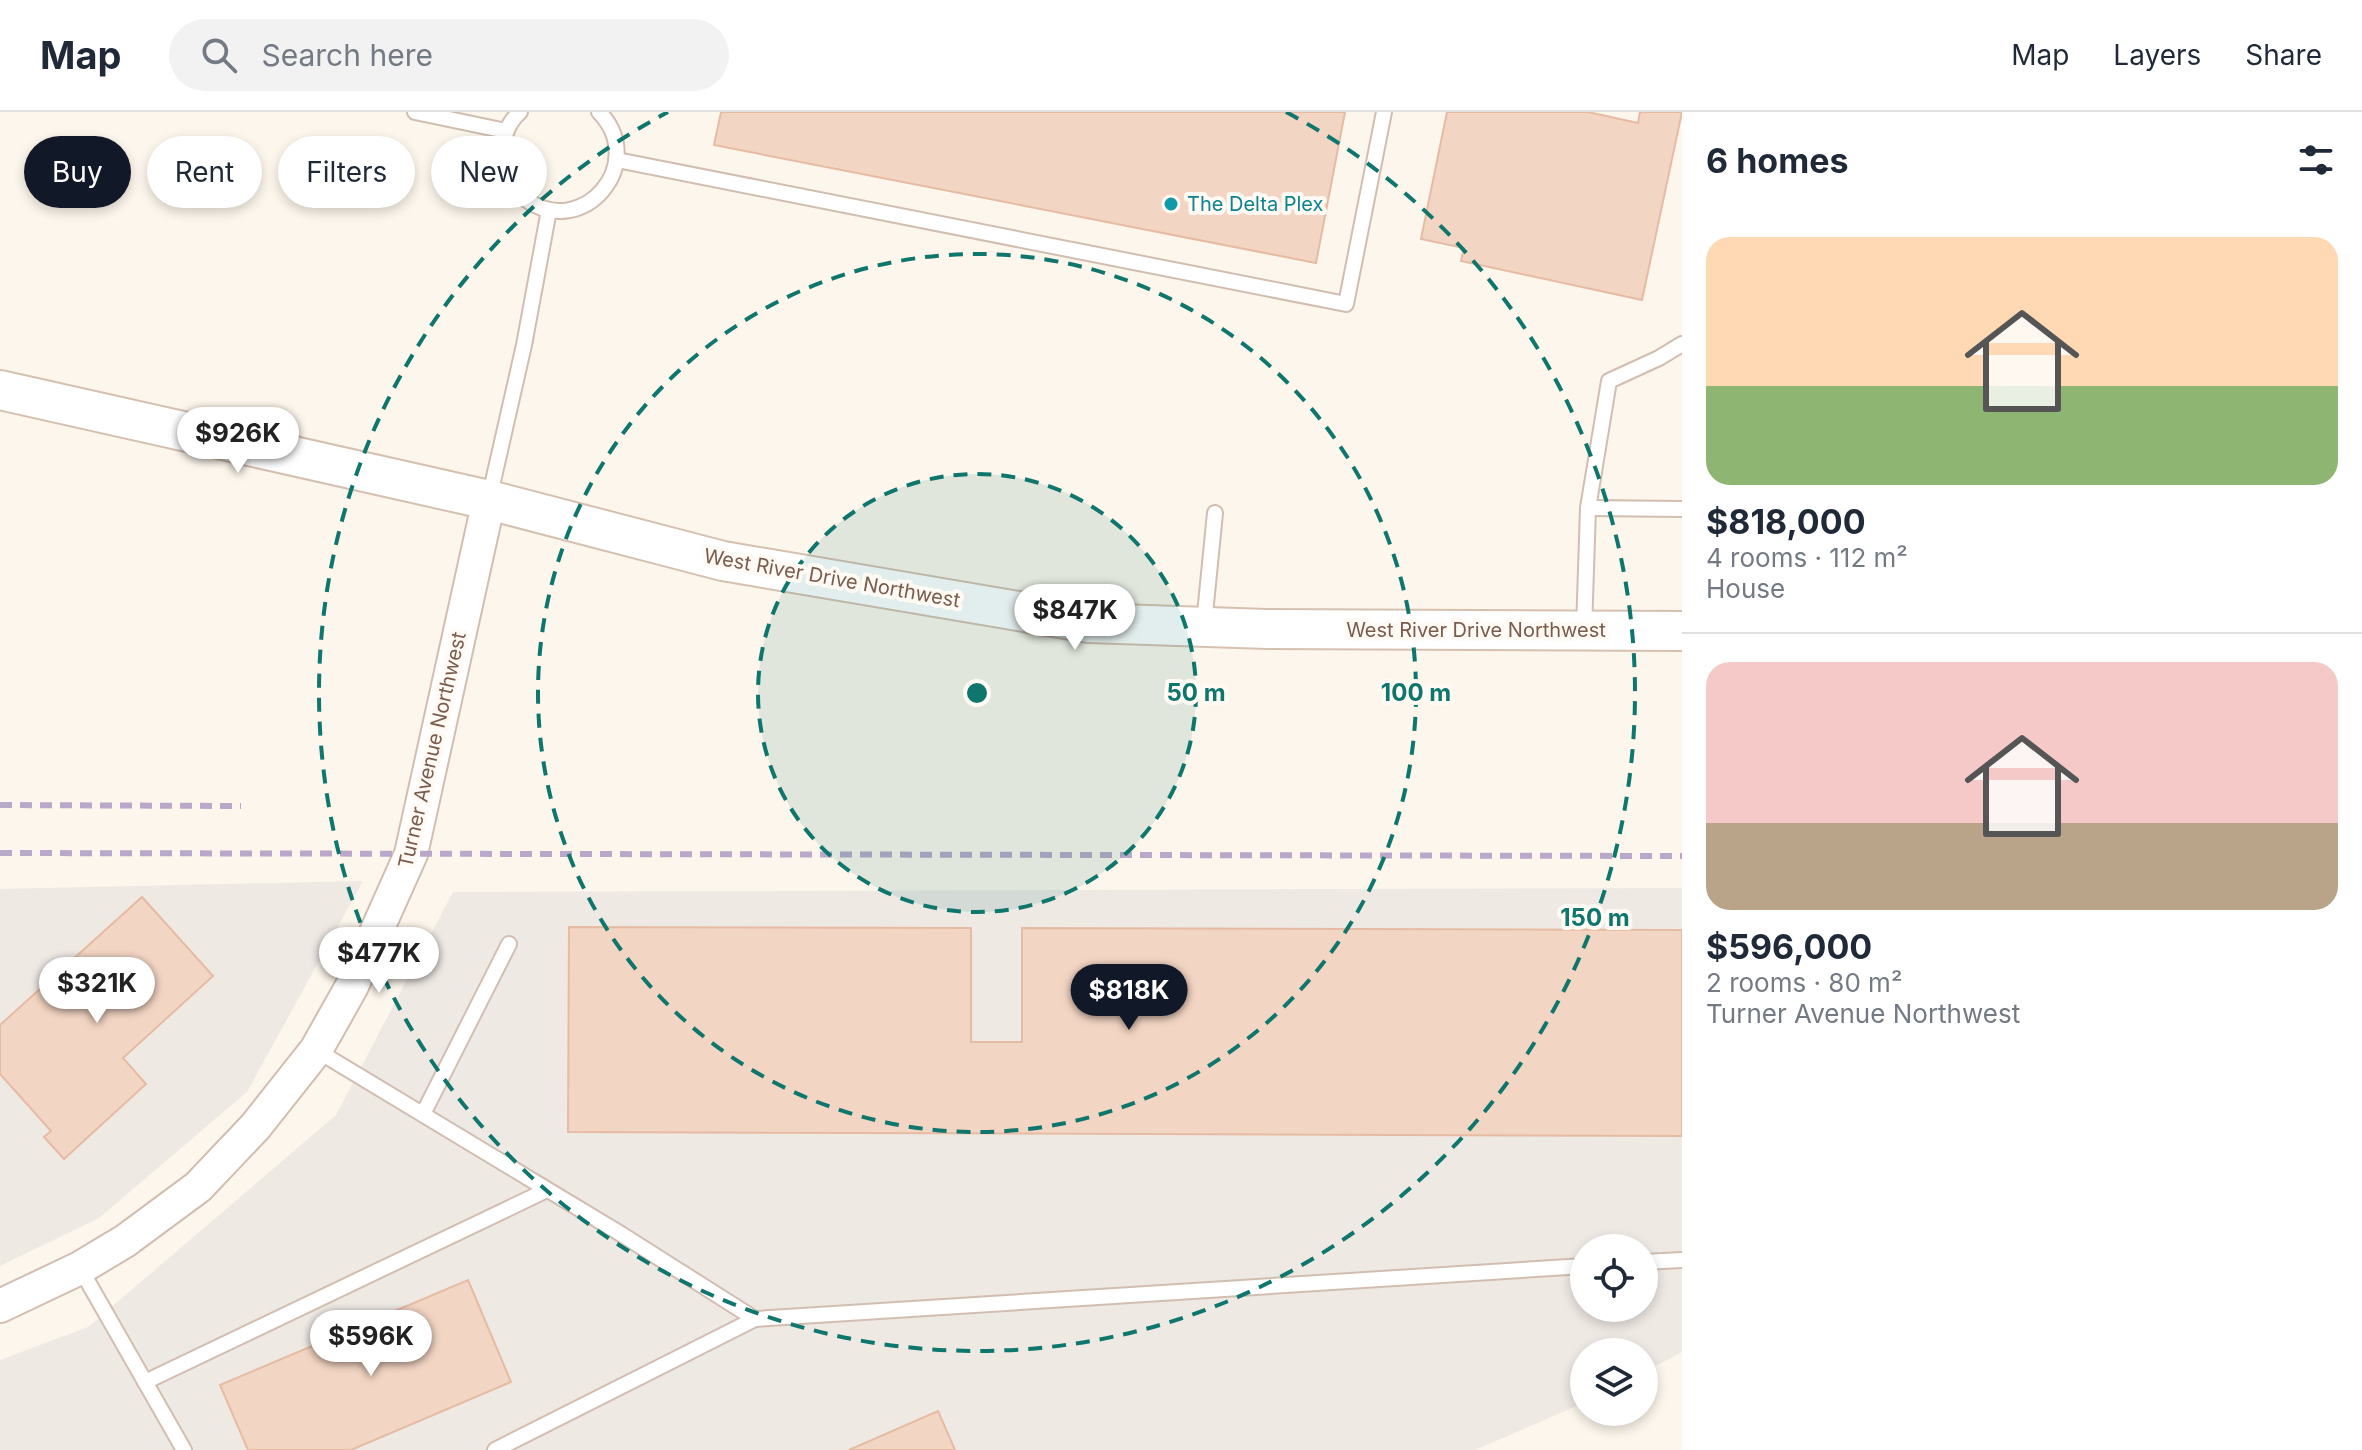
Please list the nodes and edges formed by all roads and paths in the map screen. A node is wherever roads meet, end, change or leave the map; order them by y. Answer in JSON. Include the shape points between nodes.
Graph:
{"nodes":[{"id":1,"x":415,"y":112,"type":"edge"},
{"id":2,"x":520,"y":112,"type":"edge"},
{"id":3,"x":599,"y":112,"type":"edge"},
{"id":4,"x":1384,"y":112,"type":"edge"},
{"id":5,"x":506,"y":131,"type":"junction"},
{"id":6,"x":617,"y":160,"type":"junction"},
{"id":7,"x":549,"y":210,"type":"junction"},
{"id":8,"x":1682,"y":344,"type":"edge"},
{"id":9,"x":0,"y":390,"type":"edge"},
{"id":10,"x":489,"y":500,"type":"junction"},
{"id":11,"x":1588,"y":508,"type":"junction"},
{"id":12,"x":1682,"y":509,"type":"edge"},
{"id":13,"x":1215,"y":513,"type":"dead end"},
{"id":14,"x":1204,"y":627,"type":"junction"},
{"id":15,"x":1584,"y":630,"type":"junction"},
{"id":16,"x":1682,"y":631,"type":"edge"},
{"id":17,"x":509,"y":944,"type":"dead end"},
{"id":18,"x":316,"y":1050,"type":"junction"},
{"id":19,"x":423,"y":1114,"type":"junction"},
{"id":20,"x":547,"y":1190,"type":"junction"},
{"id":21,"x":1682,"y":1260,"type":"edge"},
{"id":22,"x":1658,"y":1261,"type":"edge"},
{"id":23,"x":1570,"y":1267,"type":"edge"},
{"id":24,"x":80,"y":1268,"type":"junction"},
{"id":25,"x":0,"y":1306,"type":"edge"},
{"id":26,"x":755,"y":1319,"type":"junction"},
{"id":27,"x":145,"y":1382,"type":"junction"},
{"id":28,"x":184,"y":1450,"type":"edge"},
{"id":29,"x":495,"y":1450,"type":"edge"}],
"edges":[{"from":1,"to":5,"type":"lane"},
{"from":2,"to":5,"type":"lane"},
{"from":3,"to":6,"type":"lane","via":[[611,128]]},
{"from":4,"to":6,"type":"lane","via":[[1346,304]]},
{"from":5,"to":7,"type":"lane","via":[[502,148],[509,182],[534,205]]},
{"from":6,"to":7,"type":"lane","via":[[605,189],[594,200]]},
{"from":7,"to":10,"type":"lane"},
{"from":8,"to":11,"type":"lane","via":[[1609,381]]},
{"from":9,"to":10,"type":"main road","name":"West River Drive Northwest"},
{"from":10,"to":14,"type":"main road","name":"West River Drive Northwest","via":[[723,561],[1089,623]]},
{"from":10,"to":18,"type":"street","name":"Turner Avenue Northwest","via":[[411,854],[352,986]]},
{"from":11,"to":12,"type":"lane"},
{"from":11,"to":15,"type":"lane"},
{"from":13,"to":14,"type":"lane"},
{"from":14,"to":15,"type":"main road","name":"West River Drive Northwest"},
{"from":15,"to":16,"type":"main road","name":"West River Drive Northwest"},
{"from":17,"to":19,"type":"lane"},
{"from":18,"to":19,"type":"lane"},
{"from":18,"to":24,"type":"street","name":"Turner Avenue Northwest","via":[[255,1127],[198,1187]]},
{"from":19,"to":20,"type":"lane"},
{"from":20,"to":26,"type":"lane"},
{"from":20,"to":27,"type":"lane"},
{"from":21,"to":22,"type":"lane"},
{"from":23,"to":26,"type":"lane"},
{"from":24,"to":25,"type":"street","name":"Turner Avenue Northwest"},
{"from":24,"to":27,"type":"lane"},
{"from":26,"to":29,"type":"lane"},
{"from":27,"to":28,"type":"lane"}]}
